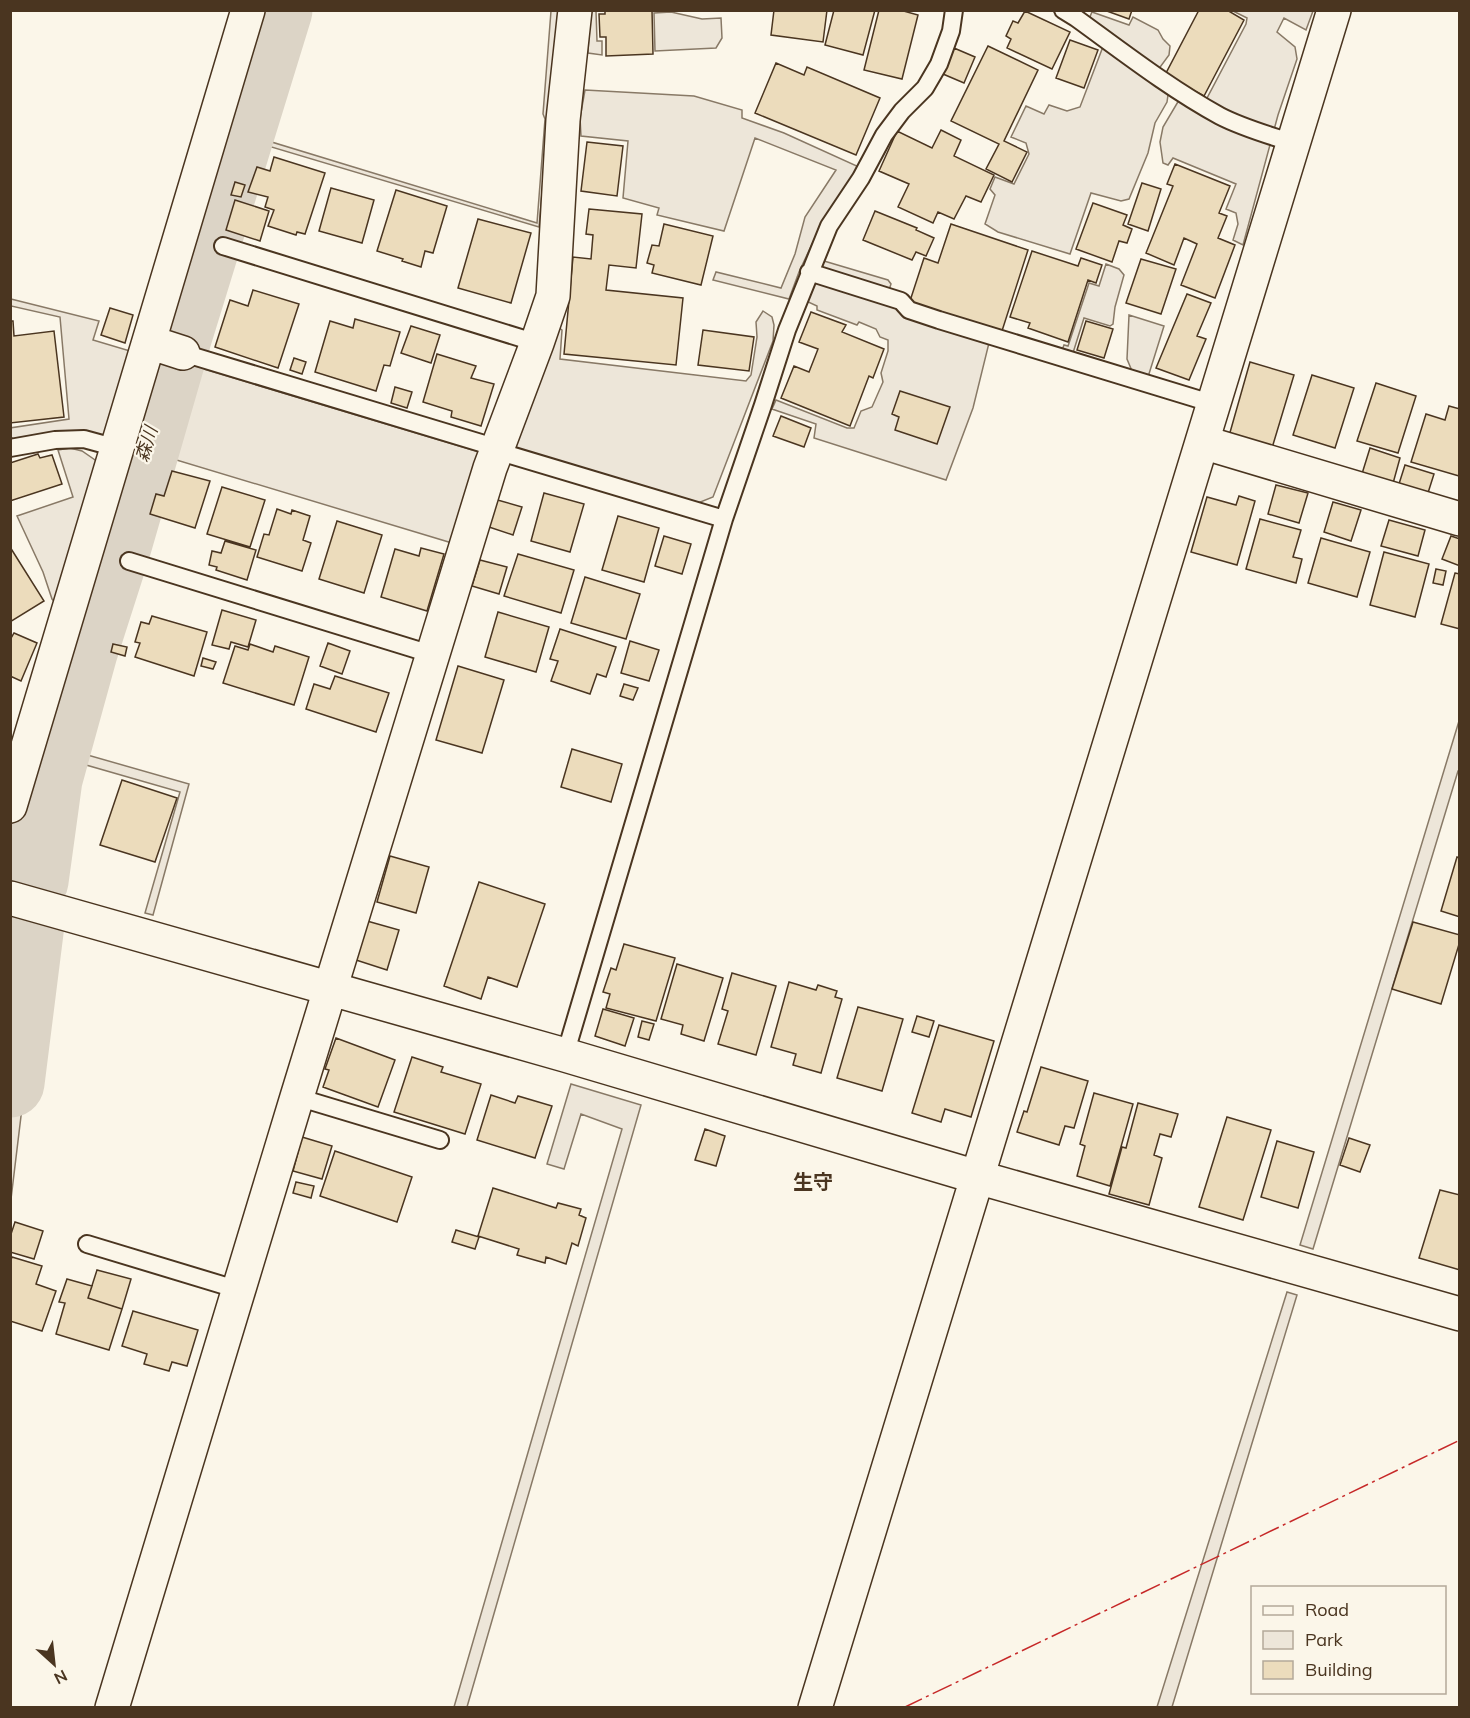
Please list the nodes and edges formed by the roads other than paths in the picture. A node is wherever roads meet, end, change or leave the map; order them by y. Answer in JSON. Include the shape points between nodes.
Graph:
{"nodes":[{"id":1,"x":248,"y":10,"type":"edge"},
{"id":2,"x":575,"y":10,"type":"edge"},
{"id":3,"x":954,"y":10,"type":"edge"},
{"id":4,"x":1063,"y":10,"type":"edge"},
{"id":5,"x":1334,"y":10,"type":"edge"},
{"id":6,"x":1293,"y":143,"type":"junction"},
{"id":7,"x":223,"y":246,"type":"dead end"},
{"id":8,"x":809,"y":272,"type":"junction"},
{"id":9,"x":537,"y":342,"type":"junction"},
{"id":10,"x":166,"y":347,"type":"junction"},
{"id":11,"x":1214,"y":404,"type":"junction"},
{"id":12,"x":1202,"y":442,"type":"junction"},
{"id":13,"x":10,"y":448,"type":"edge"},
{"id":14,"x":117,"y":448,"type":"junction"},
{"id":15,"x":497,"y":451,"type":"junction"},
{"id":16,"x":724,"y":519,"type":"junction"},
{"id":17,"x":1460,"y":519,"type":"edge"},
{"id":18,"x":129,"y":561,"type":"dead end"},
{"id":19,"x":434,"y":654,"type":"junction"},
{"id":20,"x":11,"y":805,"type":"edge"},
{"id":21,"x":10,"y":898,"type":"edge"},
{"id":22,"x":330,"y":989,"type":"junction"},
{"id":23,"x":565,"y":1055,"type":"junction"},
{"id":24,"x":297,"y":1097,"type":"junction"},
{"id":25,"x":440,"y":1140,"type":"dead end"},
{"id":26,"x":977,"y":1177,"type":"junction"},
{"id":27,"x":87,"y":1244,"type":"dead end"},
{"id":28,"x":239,"y":1290,"type":"junction"},
{"id":29,"x":1460,"y":1314,"type":"edge"},
{"id":30,"x":112,"y":1707,"type":"edge"},
{"id":31,"x":815,"y":1707,"type":"edge"}],
"edges":[{"from":1,"to":10,"type":"street"},
{"from":2,"to":9,"type":"street","via":[[552,296]]},
{"from":3,"to":8,"type":"lane","via":[[939,64],[925,88],[884,135],[829,226]]},
{"from":4,"to":6,"type":"lane","via":[[1152,73],[1222,116]]},
{"from":5,"to":6,"type":"street"},
{"from":6,"to":11,"type":"street"},
{"from":7,"to":9,"type":"lane"},
{"from":8,"to":11,"type":"lane","via":[[901,301],[909,310],[939,320]]},
{"from":8,"to":16,"type":"lane"},
{"from":9,"to":15,"type":"street"},
{"from":10,"to":14,"type":"street"},
{"from":10,"to":15,"type":"lane"},
{"from":11,"to":12,"type":"street"},
{"from":12,"to":17,"type":"street"},
{"from":12,"to":26,"type":"street"},
{"from":13,"to":14,"type":"lane","via":[[55,440],[84,440]]},
{"from":14,"to":20,"type":"street"},
{"from":15,"to":16,"type":"lane"},
{"from":15,"to":19,"type":"street"},
{"from":16,"to":23,"type":"lane"},
{"from":18,"to":19,"type":"lane"},
{"from":19,"to":22,"type":"street"},
{"from":21,"to":22,"type":"street"},
{"from":22,"to":23,"type":"street"},
{"from":22,"to":24,"type":"street"},
{"from":23,"to":26,"type":"street"},
{"from":24,"to":25,"type":"lane"},
{"from":24,"to":28,"type":"street"},
{"from":26,"to":29,"type":"street"},
{"from":26,"to":31,"type":"street"},
{"from":27,"to":28,"type":"lane"},
{"from":28,"to":30,"type":"street"}]}
